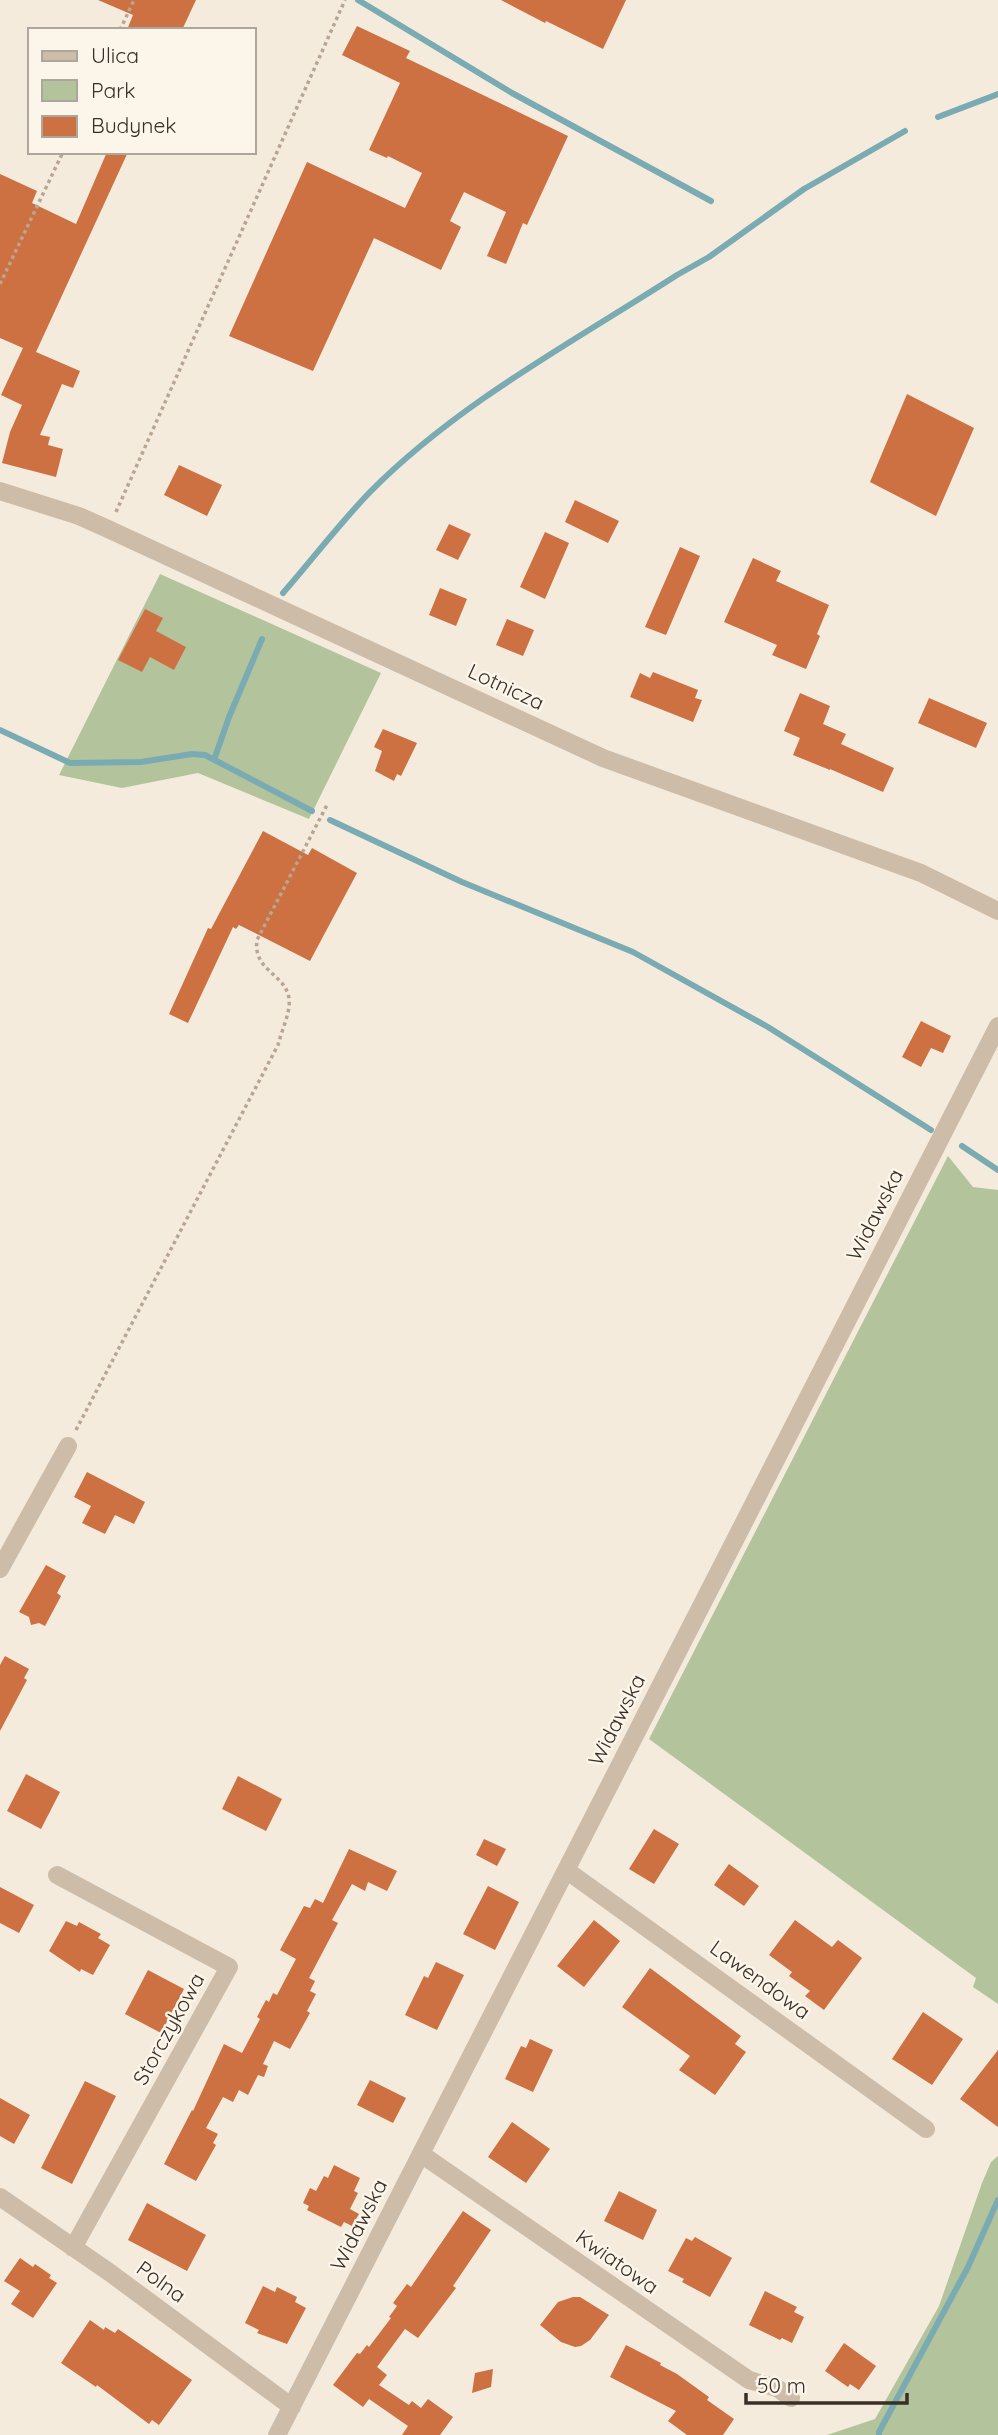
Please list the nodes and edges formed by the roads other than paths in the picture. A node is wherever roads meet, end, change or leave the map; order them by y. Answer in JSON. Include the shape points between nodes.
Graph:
{"nodes":[{"id":1,"x":0,"y":491,"type":"edge"},
{"id":2,"x":998,"y":911,"type":"edge"},
{"id":3,"x":998,"y":1026,"type":"edge"},
{"id":4,"x":68,"y":1446,"type":"road end"},
{"id":5,"x":0,"y":1569,"type":"edge"},
{"id":6,"x":566,"y":1870,"type":"junction"},
{"id":7,"x":57,"y":1875,"type":"dead end"},
{"id":8,"x":926,"y":2130,"type":"dead end"},
{"id":9,"x":421,"y":2154,"type":"junction"},
{"id":10,"x":0,"y":2197,"type":"edge"},
{"id":11,"x":74,"y":2248,"type":"junction"},
{"id":12,"x":791,"y":2398,"type":"dead end"},
{"id":13,"x":292,"y":2407,"type":"junction"},
{"id":14,"x":277,"y":2435,"type":"edge"}],
"edges":[{"from":1,"to":2,"type":"street","name":"Lotnicza","via":[[79,516],[603,758],[921,873]]},
{"from":3,"to":6,"type":"street","name":"Widawska"},
{"from":4,"to":5,"type":"street"},
{"from":6,"to":8,"type":"street","name":"Lawendowa"},
{"from":6,"to":9,"type":"street","name":"Widawska"},
{"from":7,"to":11,"type":"street","name":"Storczykowa","via":[[229,1967]]},
{"from":9,"to":12,"type":"street","name":"Kwiatowa","via":[[749,2380],[777,2388]]},
{"from":9,"to":13,"type":"street","name":"Widawska"},
{"from":10,"to":11,"type":"street","name":"Polna"},
{"from":11,"to":13,"type":"street","name":"Polna"},
{"from":13,"to":14,"type":"street","name":"Widawska"}]}
